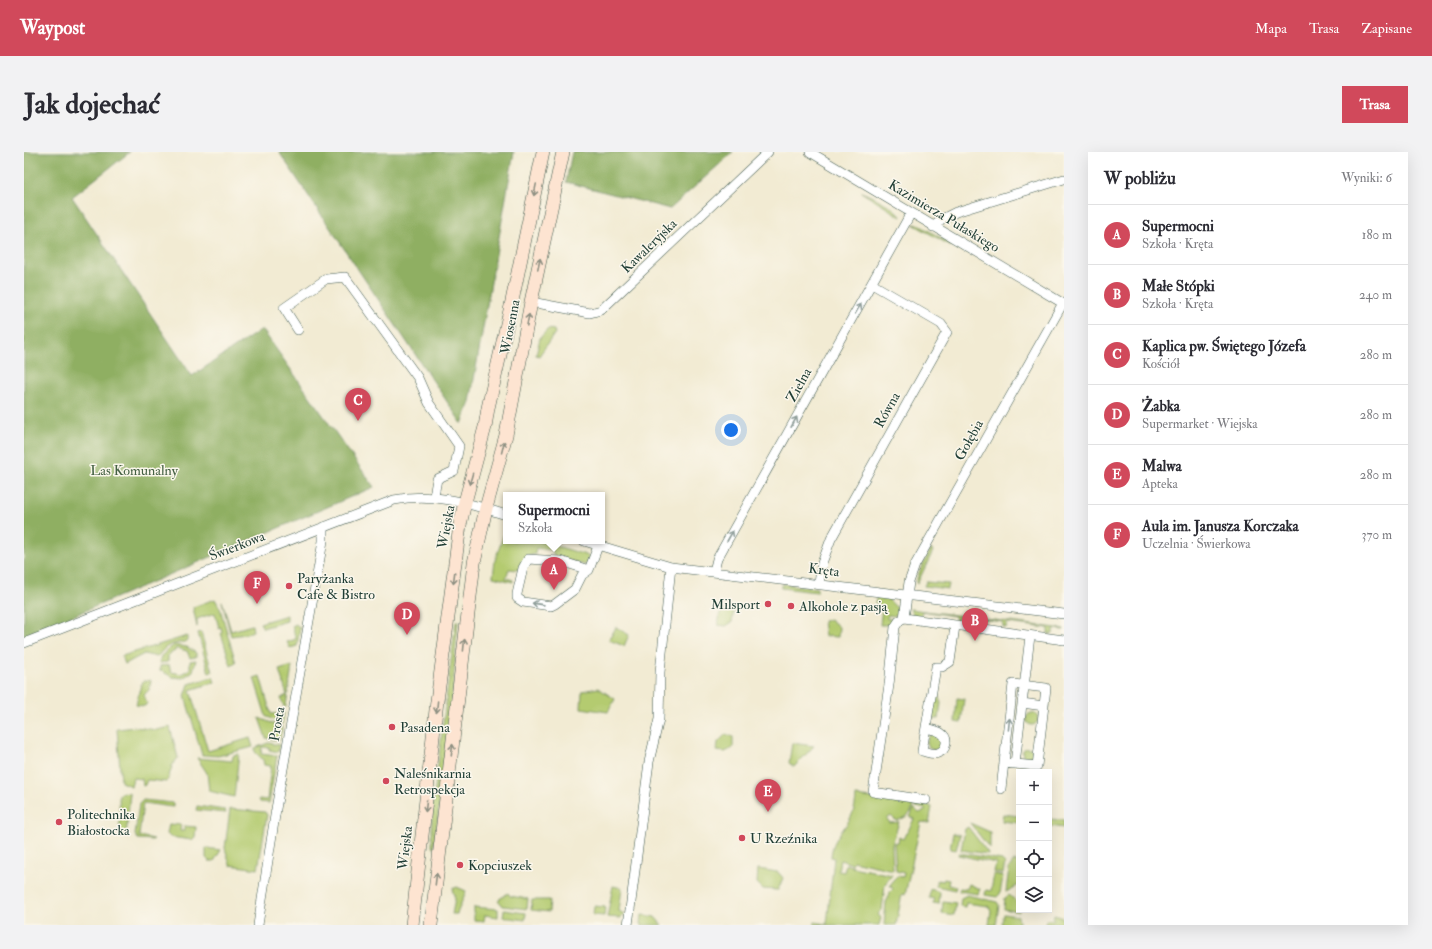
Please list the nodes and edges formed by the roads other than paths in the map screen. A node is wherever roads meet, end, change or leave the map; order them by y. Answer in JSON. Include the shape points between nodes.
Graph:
{"nodes":[{"id":1,"x":543,"y":152,"type":"edge"},
{"id":2,"x":563,"y":152,"type":"edge"},
{"id":3,"x":768,"y":152,"type":"edge"},
{"id":4,"x":810,"y":152,"type":"edge"},
{"id":5,"x":1064,"y":179,"type":"edge"},
{"id":6,"x":911,"y":213,"type":"junction"},
{"id":7,"x":933,"y":227,"type":"junction"},
{"id":8,"x":872,"y":284,"type":"junction"},
{"id":9,"x":531,"y":302,"type":"junction"},
{"id":10,"x":1063,"y":304,"type":"edge"},
{"id":11,"x":298,"y":330,"type":"dead end"},
{"id":12,"x":434,"y":496,"type":"junction"},
{"id":13,"x":465,"y":502,"type":"junction"},
{"id":14,"x":486,"y":508,"type":"junction"},
{"id":15,"x":503,"y":514,"type":"edge"},
{"id":16,"x":323,"y":528,"type":"junction"},
{"id":17,"x":592,"y":544,"type":"edge"},
{"id":18,"x":598,"y":546,"type":"junction"},
{"id":19,"x":456,"y":559,"type":"junction"},
{"id":20,"x":474,"y":563,"type":"junction"},
{"id":21,"x":671,"y":567,"type":"junction"},
{"id":22,"x":589,"y":570,"type":"junction"},
{"id":23,"x":714,"y":571,"type":"junction"},
{"id":24,"x":818,"y":583,"type":"junction"},
{"id":25,"x":908,"y":594,"type":"junction"},
{"id":26,"x":1064,"y":614,"type":"edge"},
{"id":27,"x":904,"y":618,"type":"junction"},
{"id":28,"x":955,"y":626,"type":"junction"},
{"id":29,"x":1030,"y":636,"type":"junction"},
{"id":30,"x":1064,"y":640,"type":"edge"},
{"id":31,"x":24,"y":643,"type":"edge"},
{"id":32,"x":1024,"y":685,"type":"junction"},
{"id":33,"x":1022,"y":703,"type":"junction"},
{"id":34,"x":1044,"y":706,"type":"junction"},
{"id":35,"x":926,"y":728,"type":"dead end"},
{"id":36,"x":1004,"y":763,"type":"junction"},
{"id":37,"x":1015,"y":764,"type":"junction"},
{"id":38,"x":1001,"y":789,"type":"dead end"},
{"id":39,"x":926,"y":800,"type":"dead end"},
{"id":40,"x":412,"y":920,"type":"edge"},
{"id":41,"x":431,"y":922,"type":"edge"},
{"id":42,"x":258,"y":925,"type":"edge"},
{"id":43,"x":628,"y":925,"type":"edge"}],
"edges":[{"from":1,"to":13,"type":"main road","name":"Wiosenna","one_way":true,"via":[[485,427]]},
{"from":9,"to":2,"type":"main road","name":"Wiosenna","one_way":true},
{"from":3,"to":9,"type":"street","name":"Kawaleryjska","via":[[601,310],[590,313]]},
{"from":4,"to":6,"type":"street","name":"Kazimierza Pułaskiego"},
{"from":5,"to":7,"type":"street","via":[[956,212]]},
{"from":6,"to":7,"type":"street","name":"Kazimierza Pułaskiego"},
{"from":6,"to":8,"type":"street","name":"Zielna"},
{"from":7,"to":10,"type":"street","name":"Kazimierza Pułaskiego"},
{"from":23,"to":8,"type":"street","name":"Zielna","one_way":true,"via":[[717,559]]},
{"from":8,"to":24,"type":"street","name":"Równa","via":[[941,324],[946,332],[831,539]]},
{"from":14,"to":9,"type":"main road","name":"Wiosenna","one_way":true,"via":[[506,435]]},
{"from":10,"to":25,"type":"street","name":"Gołębia","via":[[915,565]]},
{"from":11,"to":12,"type":"street","via":[[284,308],[326,279],[345,277],[418,378],[429,403],[459,446],[454,471],[437,479]]},
{"from":12,"to":13,"type":"street","name":"Świerkowa"},
{"from":12,"to":16,"type":"street","name":"Świerkowa","via":[[412,496],[394,500]]},
{"from":13,"to":14,"type":"street","name":"Wiejska"},
{"from":13,"to":19,"type":"main road","name":"Wiejska"},
{"from":14,"to":15,"type":"street"},
{"from":14,"to":20,"type":"main road","name":"Wiejska"},
{"from":16,"to":31,"type":"street","name":"Świerkowa"},
{"from":16,"to":42,"type":"street","name":"Prosta","via":[[323,541],[274,815]]},
{"from":17,"to":18,"type":"street","name":"Kręta"},
{"from":18,"to":21,"type":"street","name":"Kręta"},
{"from":18,"to":22,"type":"street"},
{"from":19,"to":20,"type":"main road"},
{"from":19,"to":40,"type":"main road","name":"Wiejska","one_way":true},
{"from":41,"to":20,"type":"main road","name":"Wiejska","one_way":true},
{"from":21,"to":23,"type":"street","name":"Kręta"},
{"from":21,"to":43,"type":"street","via":[[660,672],[659,719],[649,762]]},
{"from":22,"to":22,"type":"street","one_way":true,"via":[[582,575],[575,589],[551,606],[523,602],[517,598],[523,568],[528,559],[560,561]]},
{"from":23,"to":24,"type":"street","name":"Kręta"},
{"from":24,"to":25,"type":"street","name":"Kręta"},
{"from":25,"to":26,"type":"street","name":"Kręta"},
{"from":25,"to":27,"type":"street","name":"Gołębia"},
{"from":27,"to":28,"type":"street"},
{"from":27,"to":39,"type":"street","via":[[895,627],[873,792]]},
{"from":28,"to":29,"type":"street"},
{"from":28,"to":35,"type":"street","via":[[950,662],[942,667],[936,667]]},
{"from":29,"to":30,"type":"street"},
{"from":29,"to":32,"type":"street"},
{"from":32,"to":33,"type":"street"},
{"from":32,"to":34,"type":"street","via":[[1046,688]]},
{"from":36,"to":32,"type":"street","one_way":true,"via":[[1013,684]]},
{"from":33,"to":34,"type":"street"},
{"from":33,"to":37,"type":"street"},
{"from":34,"to":37,"type":"street","via":[[1037,766]]},
{"from":36,"to":37,"type":"street"},
{"from":36,"to":38,"type":"street"},
{"from":40,"to":41,"type":"main road","name":"Wiejska"}]}
